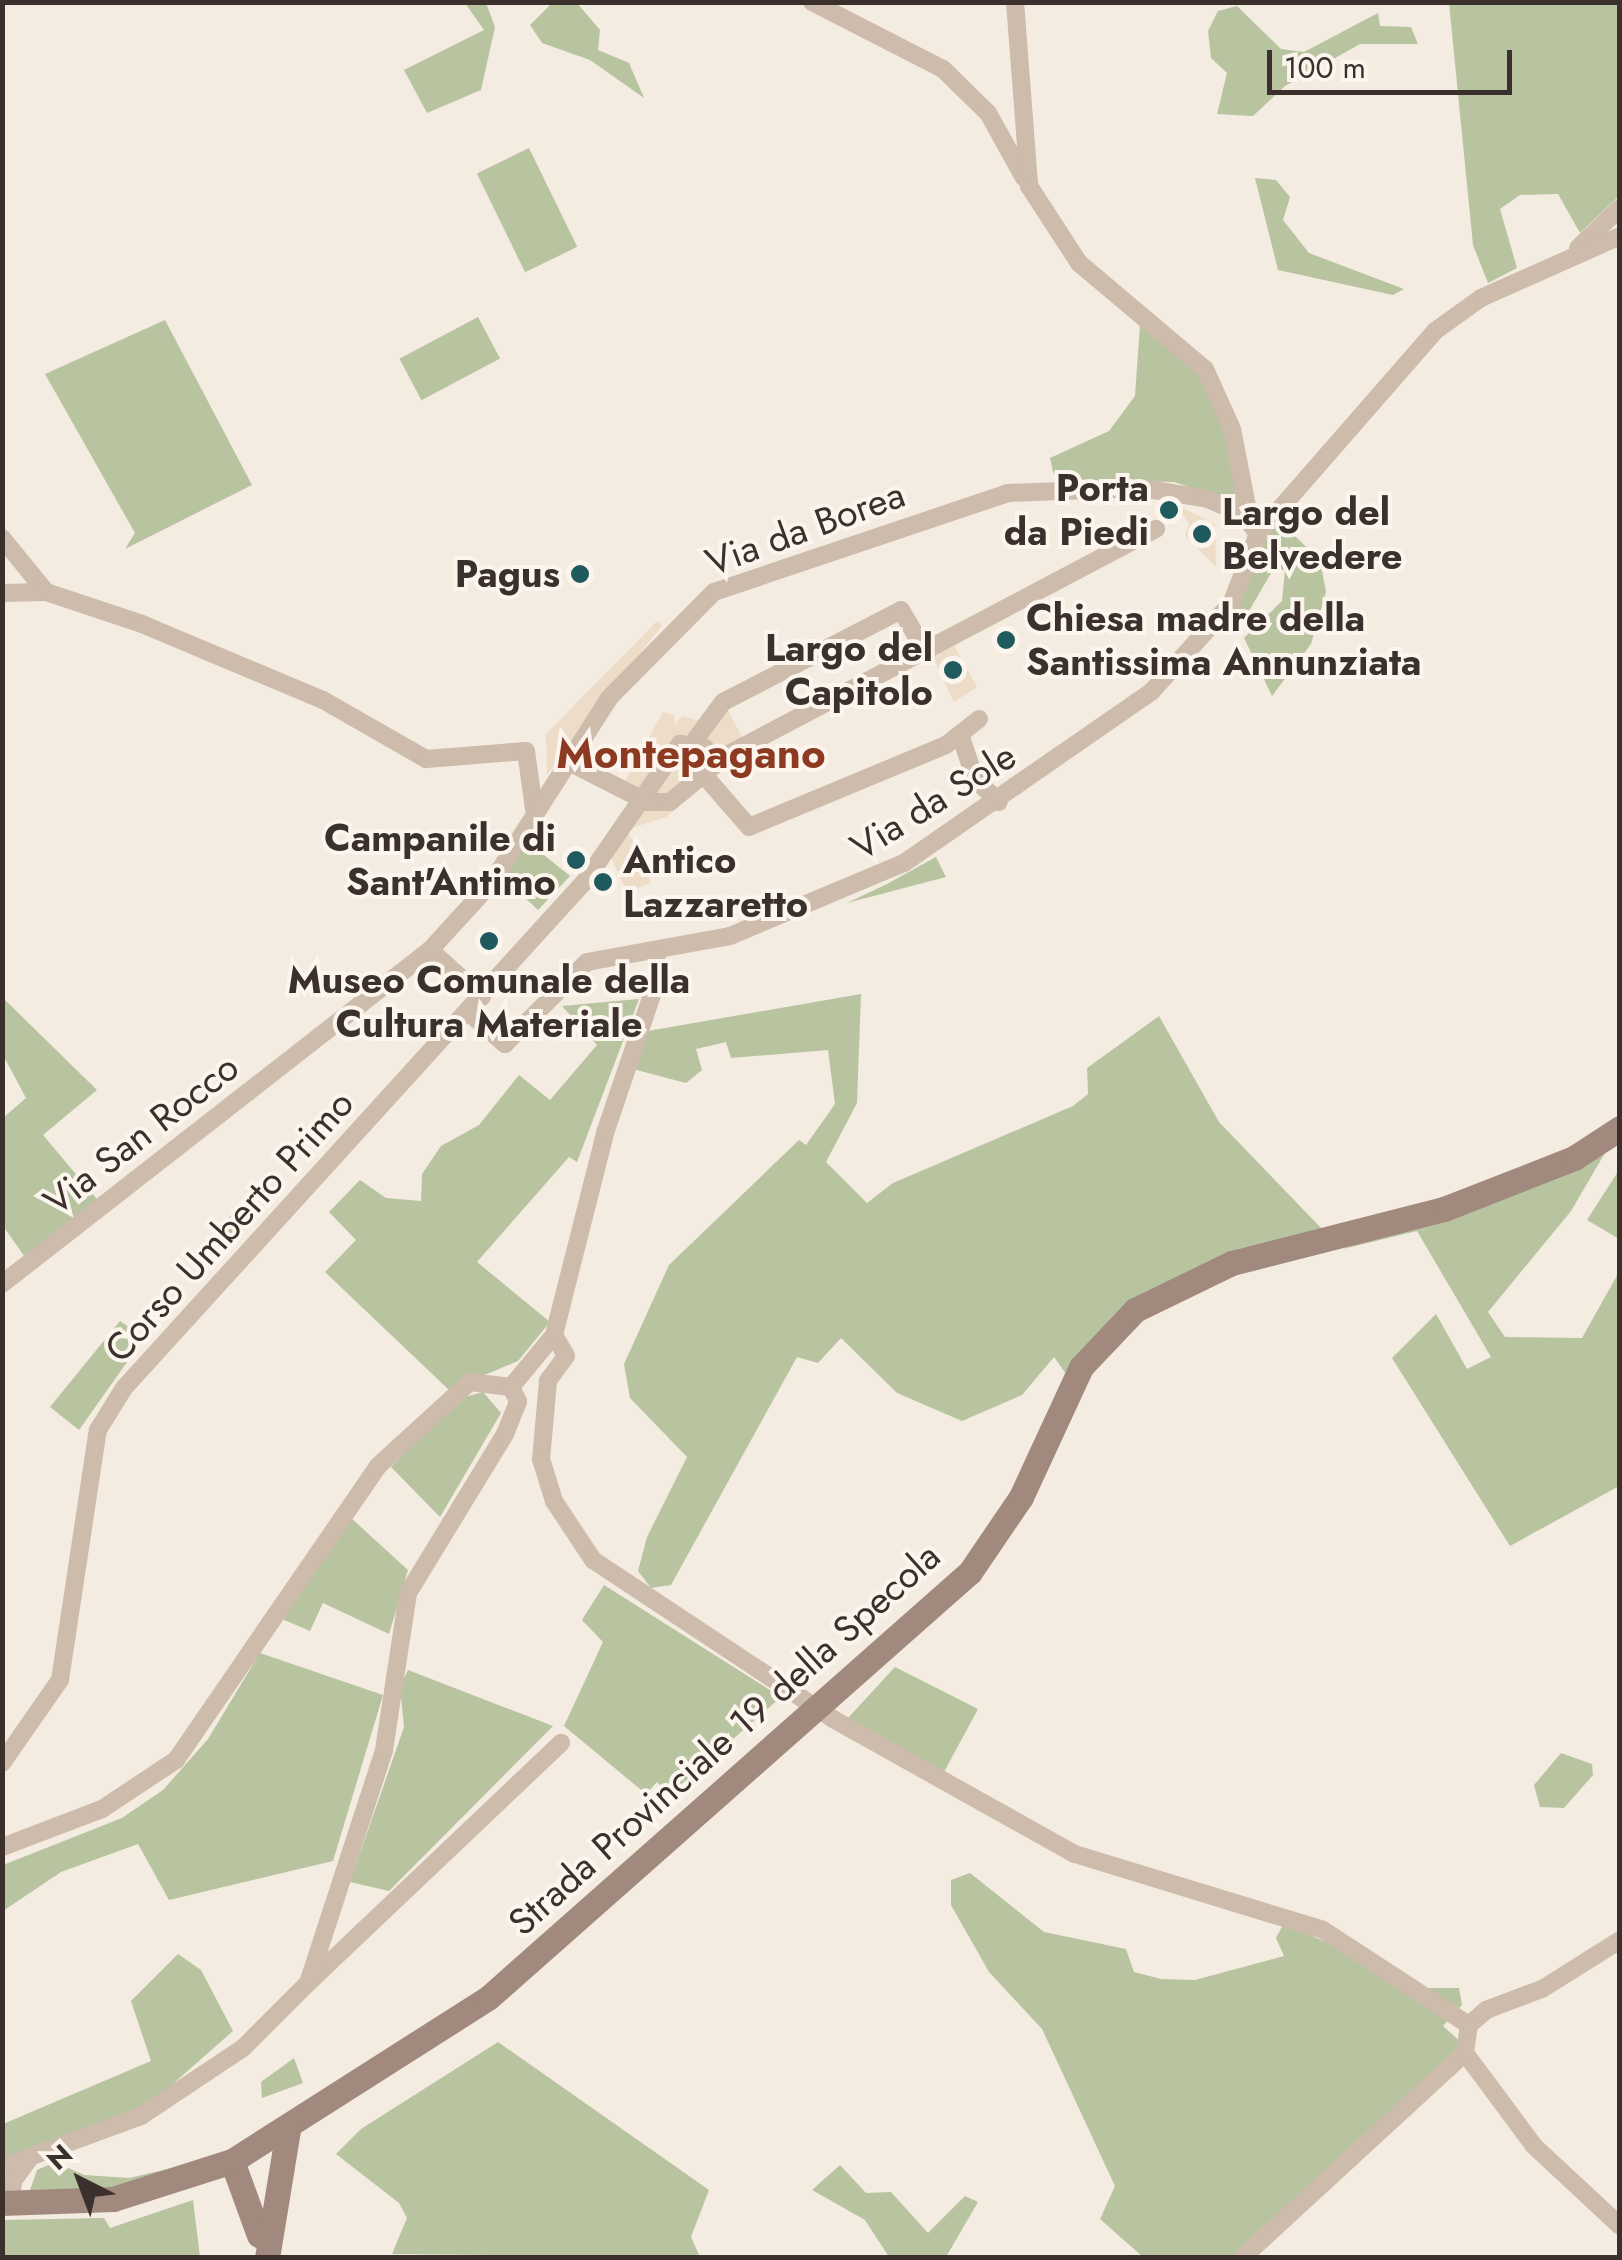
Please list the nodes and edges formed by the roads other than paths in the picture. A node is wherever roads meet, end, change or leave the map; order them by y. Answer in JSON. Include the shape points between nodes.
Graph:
{"nodes":[{"id":1,"x":812,"y":2,"type":"edge"},
{"id":2,"x":1015,"y":2,"type":"edge"},
{"id":3,"x":1029,"y":186,"type":"junction"},
{"id":4,"x":1620,"y":208,"type":"edge"},
{"id":5,"x":1620,"y":236,"type":"edge"},
{"id":6,"x":1574,"y":252,"type":"junction"},
{"id":7,"x":1254,"y":528,"type":"junction"},
{"id":8,"x":1156,"y":529,"type":"dead end"},
{"id":9,"x":2,"y":538,"type":"edge"},
{"id":10,"x":46,"y":592,"type":"junction"},
{"id":11,"x":2,"y":593,"type":"edge"},
{"id":12,"x":925,"y":651,"type":"junction"},
{"id":13,"x":978,"y":719,"type":"dead end"},
{"id":14,"x":960,"y":737,"type":"junction"},
{"id":15,"x":695,"y":740,"type":"junction"},
{"id":16,"x":567,"y":761,"type":"junction"},
{"id":17,"x":704,"y":776,"type":"junction"},
{"id":18,"x":647,"y":802,"type":"junction"},
{"id":19,"x":999,"y":802,"type":"junction"},
{"id":20,"x":533,"y":814,"type":"junction"},
{"id":21,"x":497,"y":875,"type":"joint"},
{"id":22,"x":430,"y":950,"type":"junction"},
{"id":23,"x":656,"y":954,"type":"junction"},
{"id":24,"x":482,"y":997,"type":"junction"},
{"id":25,"x":468,"y":1012,"type":"junction"},
{"id":26,"x":1620,"y":1128,"type":"edge"},
{"id":27,"x":2,"y":1284,"type":"edge"},
{"id":28,"x":554,"y":1335,"type":"junction"},
{"id":29,"x":511,"y":1386,"type":"junction"},
{"id":30,"x":818,"y":1705,"type":"junction"},
{"id":31,"x":561,"y":1743,"type":"dead end"},
{"id":32,"x":2,"y":1763,"type":"edge"},
{"id":33,"x":2,"y":1847,"type":"edge"},
{"id":34,"x":1620,"y":1940,"type":"edge"},
{"id":35,"x":308,"y":1983,"type":"junction"},
{"id":36,"x":1469,"y":2025,"type":"junction"},
{"id":37,"x":1465,"y":2053,"type":"junction"},
{"id":38,"x":288,"y":2130,"type":"junction"},
{"id":39,"x":30,"y":2158,"type":"junction"},
{"id":40,"x":232,"y":2161,"type":"junction"},
{"id":41,"x":2,"y":2170,"type":"edge"},
{"id":42,"x":7,"y":2203,"type":"edge"},
{"id":43,"x":1620,"y":2226,"type":"edge"},
{"id":44,"x":266,"y":2258,"type":"edge"},
{"id":45,"x":1242,"y":2258,"type":"edge"}],
"edges":[{"from":1,"to":3,"type":"street","via":[[901,43],[964,87]]},
{"from":2,"to":3,"type":"street"},
{"from":3,"to":7,"type":"street","via":[[1079,263],[1205,369],[1232,428]]},
{"from":4,"to":6,"type":"street"},
{"from":5,"to":6,"type":"street"},
{"from":6,"to":7,"type":"street","via":[[1435,331]]},
{"from":7,"to":16,"type":"street","name":"Via da Borea","via":[[1208,499],[1086,488],[1008,492],[885,530],[693,607]]},
{"from":7,"to":19,"type":"street","name":"Via da Sole","via":[[1232,602],[1152,690]]},
{"from":8,"to":12,"type":"street"},
{"from":9,"to":10,"type":"street"},
{"from":10,"to":11,"type":"street"},
{"from":10,"to":20,"type":"street","via":[[323,700],[426,759],[526,751]]},
{"from":12,"to":15,"type":"street","via":[[901,610],[724,702]]},
{"from":12,"to":17,"type":"street"},
{"from":13,"to":14,"type":"street"},
{"from":14,"to":17,"type":"street","via":[[749,827]]},
{"from":14,"to":19,"type":"street","via":[[974,779]]},
{"from":15,"to":17,"type":"street","via":[[709,758]]},
{"from":15,"to":18,"type":"street","via":[[669,756]]},
{"from":16,"to":18,"type":"street"},
{"from":16,"to":20,"type":"street","name":"Via da Borea"},
{"from":17,"to":18,"type":"street","via":[[670,802]]},
{"from":18,"to":24,"type":"street","name":"Corso Umberto Primo"},
{"from":19,"to":23,"type":"street","name":"Via da Sole","via":[[852,890]]},
{"from":20,"to":21,"type":"street","name":"Via da Borea"},
{"from":21,"to":22,"type":"street","name":"Via San Rocco"},
{"from":22,"to":24,"type":"street"},
{"from":22,"to":27,"type":"street","name":"Via San Rocco"},
{"from":23,"to":25,"type":"street","name":"Via da Sole","via":[[587,962],[505,1044]]},
{"from":23,"to":28,"type":"street","via":[[658,977]]},
{"from":24,"to":25,"type":"street","name":"Corso Umberto Primo"},
{"from":25,"to":32,"type":"street","name":"Corso Umberto Primo","via":[[124,1388],[98,1430],[60,1680]]},
{"from":26,"to":30,"type":"main road","name":"Strada Provinciale 19 della Specola","via":[[1574,1158],[1444,1210],[1232,1262],[1135,1310],[1081,1367],[1021,1497],[970,1572]]},
{"from":28,"to":29,"type":"street"},
{"from":28,"to":30,"type":"street","via":[[566,1356],[548,1382],[540,1459],[573,1533],[594,1560]]},
{"from":29,"to":33,"type":"street","via":[[470,1382],[378,1466],[176,1760],[102,1809]]},
{"from":29,"to":35,"type":"street","via":[[518,1401],[505,1434],[408,1593],[384,1750]]},
{"from":30,"to":36,"type":"street","via":[[1076,1854],[1323,1930]]},
{"from":30,"to":38,"type":"main road","name":"Strada Provinciale 19 della Specola","via":[[488,1998]]},
{"from":31,"to":35,"type":"street"},
{"from":34,"to":36,"type":"street"},
{"from":35,"to":39,"type":"street","via":[[195,2084],[142,2116]]},
{"from":36,"to":37,"type":"street"},
{"from":37,"to":43,"type":"street","via":[[1534,2146]]},
{"from":37,"to":45,"type":"street"},
{"from":38,"to":40,"type":"main road","name":"Strada Provinciale 19 della Specola"},
{"from":38,"to":44,"type":"main road","via":[[270,2196]]},
{"from":39,"to":41,"type":"street"},
{"from":39,"to":42,"type":"street","via":[[13,2180]]},
{"from":40,"to":42,"type":"main road","name":"Strada Provinciale 19 della Specola","via":[[113,2199]]},
{"from":40,"to":44,"type":"main road"}]}
